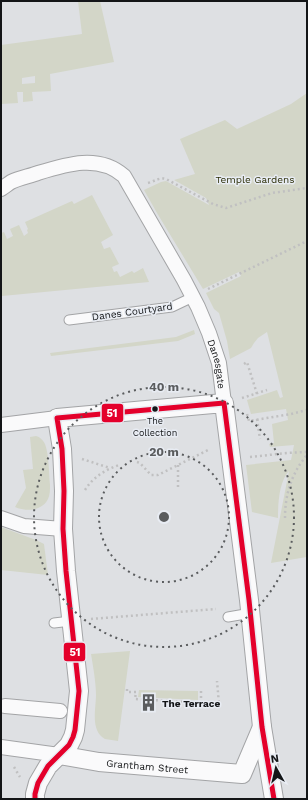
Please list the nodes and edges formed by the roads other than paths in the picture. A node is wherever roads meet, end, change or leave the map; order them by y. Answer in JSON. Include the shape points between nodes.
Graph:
{"nodes":[{"id":1,"x":4,"y":182,"type":"edge"},
{"id":2,"x":193,"y":297,"type":"junction"},
{"id":3,"x":70,"y":320,"type":"dead end"},
{"id":4,"x":224,"y":403,"type":"junction"},
{"id":5,"x":62,"y":415,"type":"junction"},
{"id":6,"x":1,"y":425,"type":"edge"},
{"id":7,"x":1,"y":518,"type":"edge"},
{"id":8,"x":63,"y":529,"type":"junction"},
{"id":9,"x":250,"y":613,"type":"junction"},
{"id":10,"x":228,"y":617,"type":"road end"},
{"id":11,"x":5,"y":706,"type":"dead end"},
{"id":12,"x":60,"y":711,"type":"dead end"},
{"id":13,"x":262,"y":727,"type":"junction"},
{"id":14,"x":1,"y":747,"type":"edge"},
{"id":15,"x":59,"y":756,"type":"junction"},
{"id":16,"x":35,"y":799,"type":"edge"},
{"id":17,"x":274,"y":799,"type":"edge"}],
"edges":[{"from":1,"to":2,"type":"street","name":"Danesgate","via":[[72,164],[94,163],[118,170],[130,186]]},
{"from":2,"to":3,"type":"lane","name":"Danes Courtyard","via":[[172,307]]},
{"from":2,"to":4,"type":"street","name":"Danesgate","via":[[219,363]]},
{"from":4,"to":5,"type":"street"},
{"from":4,"to":9,"type":"street","name":"Danesgate"},
{"from":5,"to":6,"type":"street"},
{"from":5,"to":8,"type":"street"},
{"from":7,"to":8,"type":"street","via":[[24,526]]},
{"from":8,"to":15,"type":"street","via":[[79,691],[73,737]]},
{"from":9,"to":10,"type":"lane"},
{"from":9,"to":13,"type":"street","name":"Danesgate"},
{"from":11,"to":12,"type":"street"},
{"from":13,"to":15,"type":"street","name":"Grantham Street","via":[[242,774],[99,762]]},
{"from":13,"to":17,"type":"street","name":"Danesgate"},
{"from":14,"to":15,"type":"street","name":"Grantham Street"},
{"from":15,"to":16,"type":"street","via":[[48,766],[38,783]]}]}
